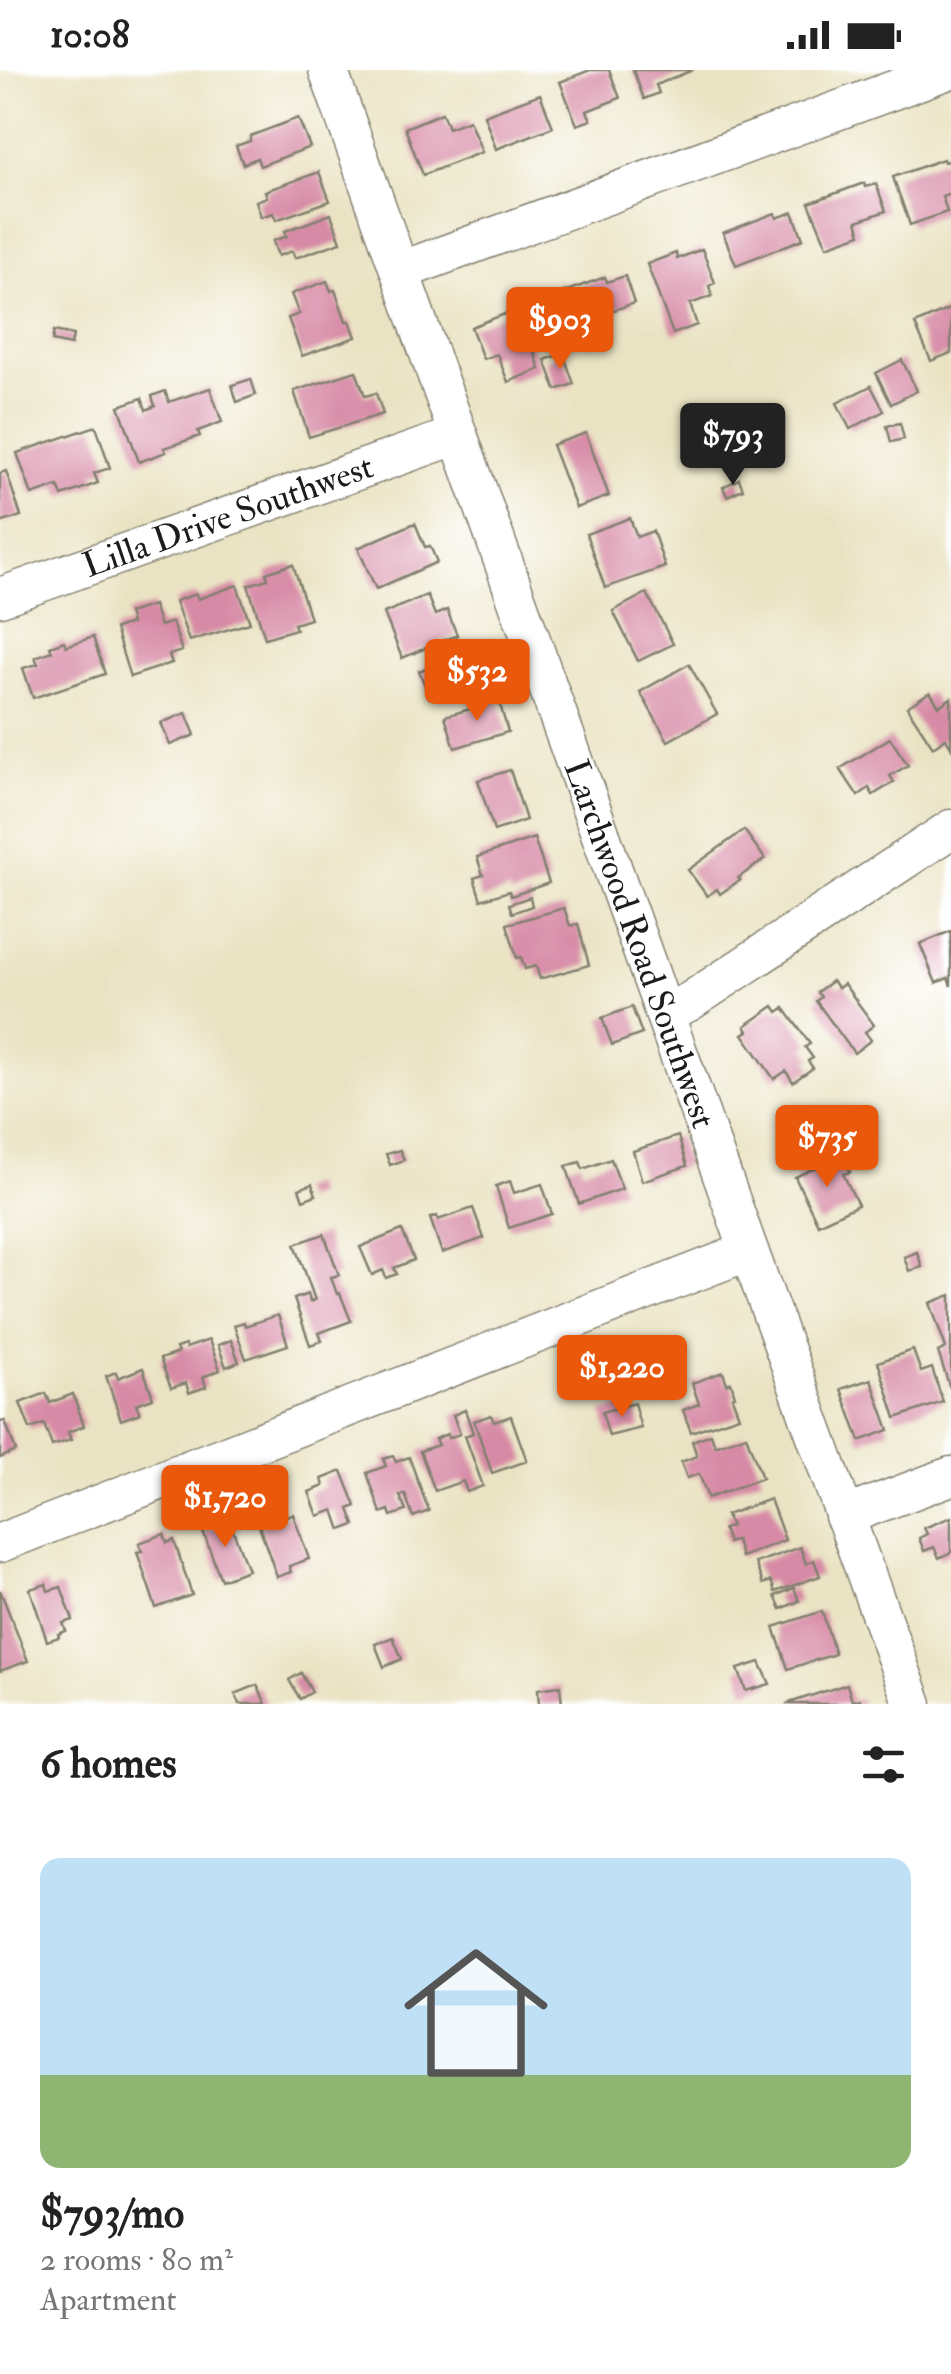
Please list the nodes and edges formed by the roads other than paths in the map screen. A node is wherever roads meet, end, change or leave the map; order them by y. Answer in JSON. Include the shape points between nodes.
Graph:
{"nodes":[{"id":1,"x":328,"y":70,"type":"edge"},
{"id":2,"x":948,"y":70,"type":"edge"},
{"id":3,"x":400,"y":271,"type":"junction"},
{"id":4,"x":458,"y":435,"type":"junction"},
{"id":5,"x":0,"y":598,"type":"edge"},
{"id":6,"x":951,"y":829,"type":"edge"},
{"id":7,"x":664,"y":1013,"type":"junction"},
{"id":8,"x":749,"y":1251,"type":"junction"},
{"id":9,"x":951,"y":1476,"type":"edge"},
{"id":10,"x":844,"y":1516,"type":"junction"},
{"id":11,"x":0,"y":1542,"type":"edge"},
{"id":12,"x":913,"y":1704,"type":"edge"}],
"edges":[{"from":1,"to":3,"type":"street","name":"Larchwood Road Southwest"},
{"from":2,"to":3,"type":"street"},
{"from":3,"to":4,"type":"street","name":"Larchwood Road Southwest"},
{"from":4,"to":5,"type":"street","name":"Lilla Drive Southwest"},
{"from":4,"to":7,"type":"street","name":"Larchwood Road Southwest"},
{"from":6,"to":7,"type":"street"},
{"from":7,"to":8,"type":"street","name":"Larchwood Road Southwest"},
{"from":8,"to":10,"type":"street","name":"Larchwood Road Southwest"},
{"from":8,"to":11,"type":"street"},
{"from":9,"to":10,"type":"street"},
{"from":10,"to":12,"type":"street","name":"Larchwood Road Southwest"}]}
